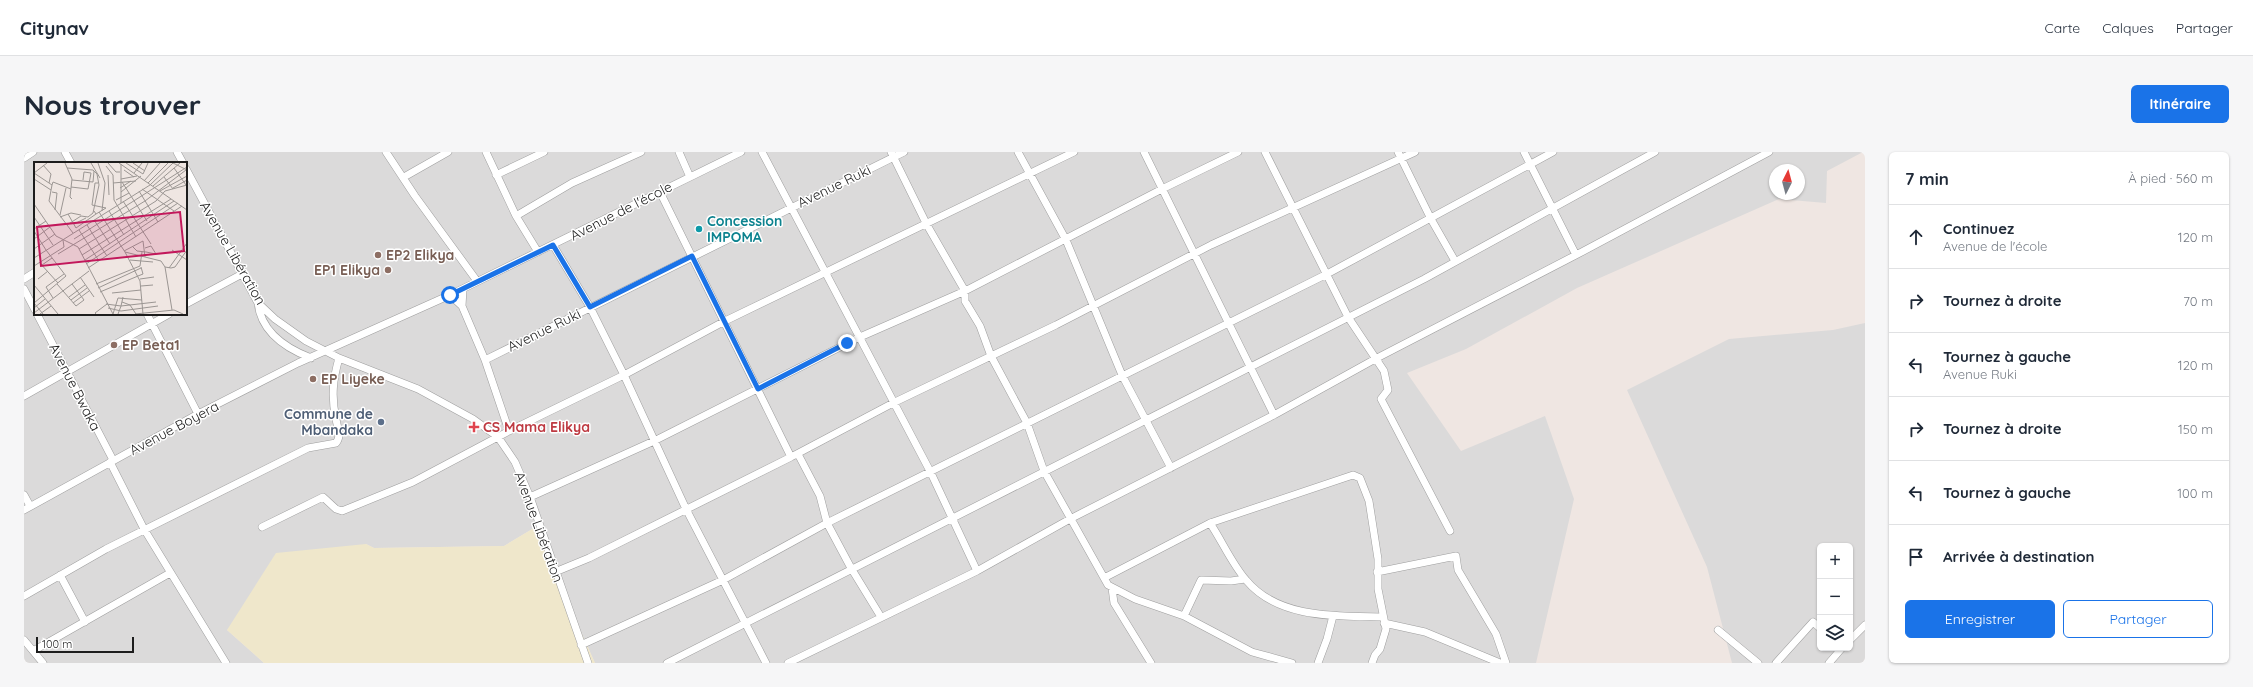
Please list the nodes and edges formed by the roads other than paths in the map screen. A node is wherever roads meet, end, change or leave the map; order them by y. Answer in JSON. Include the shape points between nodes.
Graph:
{"nodes":[{"id":1,"x":33,"y":152,"type":"edge"},
{"id":2,"x":65,"y":152,"type":"edge"},
{"id":3,"x":176,"y":152,"type":"edge"},
{"id":4,"x":386,"y":152,"type":"edge"},
{"id":5,"x":486,"y":152,"type":"edge"},
{"id":6,"x":544,"y":152,"type":"edge"},
{"id":7,"x":641,"y":152,"type":"edge"},
{"id":8,"x":679,"y":152,"type":"edge"},
{"id":9,"x":741,"y":152,"type":"edge"},
{"id":10,"x":762,"y":152,"type":"edge"},
{"id":11,"x":904,"y":152,"type":"edge"},
{"id":12,"x":1018,"y":152,"type":"edge"},
{"id":13,"x":1074,"y":152,"type":"edge"},
{"id":14,"x":1144,"y":152,"type":"edge"},
{"id":15,"x":1238,"y":152,"type":"edge"},
{"id":16,"x":1266,"y":152,"type":"edge"},
{"id":17,"x":1415,"y":152,"type":"edge"},
{"id":18,"x":1524,"y":152,"type":"edge"},
{"id":19,"x":1553,"y":152,"type":"edge"},
{"id":20,"x":1655,"y":152,"type":"edge"},
{"id":21,"x":1769,"y":152,"type":"edge"},
{"id":22,"x":444,"y":153,"type":"edge"},
{"id":23,"x":893,"y":154,"type":"edge"},
{"id":24,"x":1399,"y":155,"type":"edge"},
{"id":25,"x":24,"y":158,"type":"edge"},
{"id":26,"x":70,"y":162,"type":"edge"},
{"id":27,"x":182,"y":162,"type":"edge"},
{"id":28,"x":1530,"y":164,"type":"junction"},
{"id":29,"x":1030,"y":174,"type":"junction"},
{"id":30,"x":496,"y":175,"type":"junction"},
{"id":31,"x":404,"y":177,"type":"junction"},
{"id":32,"x":690,"y":177,"type":"junction"},
{"id":33,"x":188,"y":179,"type":"edge"},
{"id":34,"x":1162,"y":189,"type":"junction"},
{"id":35,"x":660,"y":192,"type":"junction"},
{"id":36,"x":792,"y":207,"type":"junction"},
{"id":37,"x":1294,"y":208,"type":"junction"},
{"id":38,"x":1551,"y":208,"type":"junction"},
{"id":39,"x":516,"y":216,"type":"junction"},
{"id":40,"x":1431,"y":219,"type":"junction"},
{"id":41,"x":927,"y":225,"type":"junction"},
{"id":42,"x":1066,"y":240,"type":"junction"},
{"id":43,"x":553,"y":245,"type":"junction"},
{"id":44,"x":538,"y":252,"type":"junction"},
{"id":45,"x":1194,"y":253,"type":"junction"},
{"id":46,"x":1576,"y":255,"type":"junction"},
{"id":47,"x":692,"y":256,"type":"junction"},
{"id":48,"x":1455,"y":261,"type":"junction"},
{"id":49,"x":34,"y":273,"type":"edge"},
{"id":50,"x":826,"y":273,"type":"junction"},
{"id":51,"x":242,"y":274,"type":"junction"},
{"id":52,"x":1327,"y":274,"type":"junction"},
{"id":53,"x":24,"y":279,"type":"edge"},
{"id":54,"x":478,"y":281,"type":"junction"},
{"id":55,"x":24,"y":288,"type":"edge"},
{"id":56,"x":463,"y":288,"type":"junction"},
{"id":57,"x":965,"y":291,"type":"junction"},
{"id":58,"x":450,"y":295,"type":"junction"},
{"id":59,"x":187,"y":303,"type":"edge"},
{"id":60,"x":258,"y":303,"type":"junction"},
{"id":61,"x":462,"y":306,"type":"junction"},
{"id":62,"x":1094,"y":306,"type":"junction"},
{"id":63,"x":590,"y":307,"type":"junction"},
{"id":64,"x":34,"y":308,"type":"edge"},
{"id":65,"x":38,"y":315,"type":"edge"},
{"id":66,"x":148,"y":315,"type":"edge"},
{"id":67,"x":166,"y":315,"type":"edge"},
{"id":68,"x":1348,"y":317,"type":"junction"},
{"id":69,"x":725,"y":321,"type":"junction"},
{"id":70,"x":152,"y":323,"type":"junction"},
{"id":71,"x":1227,"y":323,"type":"junction"},
{"id":72,"x":860,"y":337,"type":"junction"},
{"id":73,"x":326,"y":351,"type":"junction"},
{"id":74,"x":991,"y":356,"type":"junction"},
{"id":75,"x":311,"y":358,"type":"junction"},
{"id":76,"x":339,"y":358,"type":"junction"},
{"id":77,"x":1377,"y":358,"type":"junction"},
{"id":78,"x":485,"y":360,"type":"junction"},
{"id":79,"x":1249,"y":367,"type":"junction"},
{"id":80,"x":66,"y":371,"type":"junction"},
{"id":81,"x":624,"y":374,"type":"junction"},
{"id":82,"x":1122,"y":375,"type":"junction"},
{"id":83,"x":758,"y":389,"type":"junction"},
{"id":84,"x":24,"y":396,"type":"edge"},
{"id":85,"x":895,"y":402,"type":"junction"},
{"id":86,"x":198,"y":414,"type":"junction"},
{"id":87,"x":1274,"y":415,"type":"junction"},
{"id":88,"x":1146,"y":420,"type":"junction"},
{"id":89,"x":1027,"y":423,"type":"junction"},
{"id":90,"x":509,"y":431,"type":"junction"},
{"id":91,"x":498,"y":437,"type":"junction"},
{"id":92,"x":654,"y":441,"type":"junction"},
{"id":93,"x":798,"y":454,"type":"junction"},
{"id":94,"x":791,"y":457,"type":"junction"},
{"id":95,"x":112,"y":461,"type":"junction"},
{"id":96,"x":1171,"y":468,"type":"junction"},
{"id":97,"x":1044,"y":471,"type":"junction"},
{"id":98,"x":931,"y":472,"type":"junction"},
{"id":99,"x":24,"y":495,"type":"edge"},
{"id":100,"x":530,"y":497,"type":"junction"},
{"id":101,"x":27,"y":508,"type":"edge"},
{"id":102,"x":686,"y":509,"type":"junction"},
{"id":103,"x":952,"y":518,"type":"junction"},
{"id":104,"x":1070,"y":519,"type":"junction"},
{"id":105,"x":828,"y":523,"type":"junction"},
{"id":106,"x":1210,"y":523,"type":"junction"},
{"id":107,"x":262,"y":527,"type":"dead end"},
{"id":108,"x":144,"y":530,"type":"junction"},
{"id":109,"x":1450,"y":531,"type":"dead end"},
{"id":110,"x":851,"y":568,"type":"junction"},
{"id":111,"x":977,"y":571,"type":"junction"},
{"id":112,"x":555,"y":572,"type":"junction"},
{"id":113,"x":1377,"y":572,"type":"junction"},
{"id":114,"x":170,"y":573,"type":"junction"},
{"id":115,"x":60,"y":575,"type":"junction"},
{"id":116,"x":1104,"y":578,"type":"junction"},
{"id":117,"x":1245,"y":579,"type":"junction"},
{"id":118,"x":723,"y":580,"type":"junction"},
{"id":119,"x":1112,"y":588,"type":"junction"},
{"id":120,"x":24,"y":596,"type":"edge"},
{"id":121,"x":1184,"y":616,"type":"junction"},
{"id":122,"x":1333,"y":616,"type":"junction"},
{"id":123,"x":881,"y":617,"type":"junction"},
{"id":124,"x":1383,"y":620,"type":"junction"},
{"id":125,"x":85,"y":622,"type":"junction"},
{"id":126,"x":746,"y":625,"type":"junction"},
{"id":127,"x":1817,"y":625,"type":"edge"},
{"id":128,"x":1865,"y":625,"type":"edge"},
{"id":129,"x":1718,"y":630,"type":"dead end"},
{"id":130,"x":1853,"y":637,"type":"edge"},
{"id":131,"x":24,"y":640,"type":"edge"},
{"id":132,"x":581,"y":645,"type":"junction"},
{"id":133,"x":33,"y":651,"type":"junction"},
{"id":134,"x":1839,"y":651,"type":"edge"},
{"id":135,"x":43,"y":663,"type":"edge"},
{"id":136,"x":225,"y":663,"type":"edge"},
{"id":137,"x":588,"y":663,"type":"edge"},
{"id":138,"x":667,"y":663,"type":"edge"},
{"id":139,"x":766,"y":663,"type":"edge"},
{"id":140,"x":788,"y":663,"type":"edge"},
{"id":141,"x":1151,"y":663,"type":"edge"},
{"id":142,"x":1292,"y":663,"type":"edge"},
{"id":143,"x":1318,"y":663,"type":"edge"},
{"id":144,"x":1372,"y":663,"type":"edge"},
{"id":145,"x":1500,"y":663,"type":"edge"},
{"id":146,"x":1506,"y":663,"type":"edge"},
{"id":147,"x":1758,"y":663,"type":"edge"},
{"id":148,"x":1776,"y":663,"type":"edge"},
{"id":149,"x":1829,"y":663,"type":"edge"}],
"edges":[{"from":1,"to":25,"type":"street"},
{"from":2,"to":26,"type":"street"},
{"from":3,"to":27,"type":"street"},
{"from":4,"to":31,"type":"street"},
{"from":5,"to":30,"type":"street"},
{"from":6,"to":30,"type":"street"},
{"from":7,"to":39,"type":"street","via":[[572,183]]},
{"from":8,"to":32,"type":"street"},
{"from":9,"to":32,"type":"street","name":"Avenue de l'école"},
{"from":10,"to":36,"type":"street"},
{"from":11,"to":23,"type":"street","name":"Avenue Ruki"},
{"from":12,"to":29,"type":"street"},
{"from":13,"to":29,"type":"street"},
{"from":14,"to":34,"type":"street"},
{"from":15,"to":34,"type":"street"},
{"from":16,"to":37,"type":"street"},
{"from":17,"to":24,"type":"street"},
{"from":18,"to":28,"type":"street"},
{"from":19,"to":28,"type":"street"},
{"from":20,"to":38,"type":"street"},
{"from":21,"to":46,"type":"street"},
{"from":22,"to":31,"type":"street"},
{"from":23,"to":36,"type":"street","name":"Avenue Ruki"},
{"from":23,"to":41,"type":"street"},
{"from":24,"to":37,"type":"street"},
{"from":24,"to":40,"type":"street"},
{"from":28,"to":38,"type":"street"},
{"from":28,"to":40,"type":"street"},
{"from":29,"to":41,"type":"street"},
{"from":29,"to":42,"type":"street"},
{"from":30,"to":39,"type":"street"},
{"from":31,"to":54,"type":"street","via":[[415,196]]},
{"from":32,"to":35,"type":"street","name":"Avenue de l'école"},
{"from":33,"to":51,"type":"street","name":"Avenue Libération"},
{"from":34,"to":42,"type":"street"},
{"from":34,"to":45,"type":"street"},
{"from":35,"to":43,"type":"street","name":"Avenue de l'école"},
{"from":35,"to":47,"type":"street"},
{"from":36,"to":47,"type":"street","name":"Avenue Ruki"},
{"from":36,"to":50,"type":"street"},
{"from":37,"to":45,"type":"street"},
{"from":37,"to":52,"type":"street"},
{"from":38,"to":46,"type":"street"},
{"from":38,"to":48,"type":"street"},
{"from":39,"to":44,"type":"street"},
{"from":40,"to":48,"type":"street"},
{"from":40,"to":52,"type":"street"},
{"from":41,"to":50,"type":"street"},
{"from":41,"to":57,"type":"street"},
{"from":42,"to":57,"type":"street"},
{"from":42,"to":62,"type":"street"},
{"from":43,"to":44,"type":"street","name":"Avenue de l'école"},
{"from":43,"to":63,"type":"street"},
{"from":44,"to":54,"type":"street","name":"Avenue de l'école"},
{"from":45,"to":62,"type":"street"},
{"from":45,"to":71,"type":"street"},
{"from":46,"to":77,"type":"street"},
{"from":47,"to":63,"type":"street","name":"Avenue Ruki"},
{"from":47,"to":69,"type":"street"},
{"from":48,"to":68,"type":"street"},
{"from":49,"to":53,"type":"street"},
{"from":50,"to":69,"type":"street"},
{"from":50,"to":72,"type":"street"},
{"from":51,"to":59,"type":"street"},
{"from":51,"to":60,"type":"street","name":"Avenue Libération"},
{"from":52,"to":68,"type":"street"},
{"from":52,"to":71,"type":"street"},
{"from":54,"to":56,"type":"street","name":"Avenue de l'école"},
{"from":55,"to":64,"type":"street"},
{"from":56,"to":58,"type":"street","name":"Avenue de l'école"},
{"from":56,"to":61,"type":"street"},
{"from":57,"to":72,"type":"street"},
{"from":57,"to":74,"type":"street","via":[[965,301],[980,326]]},
{"from":58,"to":61,"type":"street"},
{"from":58,"to":73,"type":"street","name":"Avenue de l'école"},
{"from":60,"to":73,"type":"street","name":"Avenue Libération","via":[[291,331]]},
{"from":60,"to":75,"type":"street","via":[[261,318],[274,336],[296,352]]},
{"from":61,"to":78,"type":"street"},
{"from":62,"to":74,"type":"street"},
{"from":62,"to":82,"type":"street"},
{"from":63,"to":78,"type":"street","name":"Avenue Ruki"},
{"from":63,"to":81,"type":"street"},
{"from":65,"to":80,"type":"street","name":"Avenue Bwaka"},
{"from":66,"to":70,"type":"street"},
{"from":67,"to":70,"type":"street"},
{"from":68,"to":77,"type":"street"},
{"from":68,"to":79,"type":"street"},
{"from":69,"to":81,"type":"street"},
{"from":69,"to":83,"type":"street"},
{"from":70,"to":80,"type":"street"},
{"from":70,"to":86,"type":"street"},
{"from":71,"to":79,"type":"street"},
{"from":71,"to":82,"type":"street"},
{"from":72,"to":83,"type":"street"},
{"from":72,"to":85,"type":"street"},
{"from":73,"to":75,"type":"street","name":"Avenue Boyera"},
{"from":73,"to":76,"type":"street","name":"Avenue Libération"},
{"from":74,"to":85,"type":"street"},
{"from":74,"to":89,"type":"street"},
{"from":75,"to":86,"type":"street","name":"Avenue Boyera"},
{"from":76,"to":91,"type":"street","name":"Avenue Libération","via":[[418,389],[473,418]]},
{"from":76,"to":108,"type":"street","via":[[332,383],[339,432],[336,443],[308,448]]},
{"from":77,"to":87,"type":"street"},
{"from":77,"to":109,"type":"street","via":[[1384,371],[1388,390],[1381,399]]},
{"from":78,"to":90,"type":"street"},
{"from":79,"to":87,"type":"street"},
{"from":79,"to":88,"type":"street"},
{"from":80,"to":84,"type":"street"},
{"from":80,"to":95,"type":"street","name":"Avenue Bwaka"},
{"from":81,"to":90,"type":"street"},
{"from":81,"to":92,"type":"street"},
{"from":82,"to":88,"type":"street"},
{"from":82,"to":89,"type":"street"},
{"from":83,"to":92,"type":"street"},
{"from":83,"to":94,"type":"street"},
{"from":85,"to":93,"type":"street"},
{"from":85,"to":98,"type":"street"},
{"from":86,"to":95,"type":"street","name":"Avenue Boyera"},
{"from":87,"to":96,"type":"street"},
{"from":88,"to":96,"type":"street"},
{"from":88,"to":97,"type":"street"},
{"from":89,"to":97,"type":"street"},
{"from":89,"to":98,"type":"street"},
{"from":90,"to":91,"type":"street"},
{"from":91,"to":100,"type":"street","name":"Avenue Libération","via":[[515,462]]},
{"from":91,"to":107,"type":"street","via":[[413,482],[342,511],[323,497]]},
{"from":92,"to":100,"type":"street"},
{"from":92,"to":102,"type":"street"},
{"from":93,"to":94,"type":"street"},
{"from":93,"to":105,"type":"street","via":[[820,496]]},
{"from":94,"to":102,"type":"street"},
{"from":95,"to":101,"type":"street","name":"Avenue Boyera"},
{"from":95,"to":108,"type":"street","name":"Avenue Bwaka"},
{"from":96,"to":104,"type":"street"},
{"from":97,"to":103,"type":"street"},
{"from":97,"to":104,"type":"street"},
{"from":98,"to":103,"type":"street"},
{"from":98,"to":105,"type":"street"},
{"from":99,"to":101,"type":"street"},
{"from":100,"to":112,"type":"street","name":"Avenue Libération"},
{"from":102,"to":112,"type":"street","via":[[589,558]]},
{"from":102,"to":118,"type":"street"},
{"from":103,"to":110,"type":"street"},
{"from":103,"to":111,"type":"street"},
{"from":104,"to":111,"type":"street"},
{"from":104,"to":116,"type":"street"},
{"from":105,"to":110,"type":"street"},
{"from":105,"to":118,"type":"street"},
{"from":106,"to":113,"type":"street","via":[[1353,475],[1360,478],[1369,501],[1378,559]]},
{"from":106,"to":116,"type":"street"},
{"from":106,"to":117,"type":"street"},
{"from":108,"to":114,"type":"street","name":"Avenue Bwaka"},
{"from":108,"to":115,"type":"street"},
{"from":110,"to":123,"type":"street"},
{"from":110,"to":126,"type":"street"},
{"from":111,"to":123,"type":"street"},
{"from":112,"to":132,"type":"street","name":"Avenue Libération"},
{"from":113,"to":124,"type":"street"},
{"from":113,"to":146,"type":"street","via":[[1456,556],[1458,570],[1496,634]]},
{"from":114,"to":125,"type":"street"},
{"from":114,"to":136,"type":"street","name":"Avenue Bwaka"},
{"from":115,"to":120,"type":"street"},
{"from":115,"to":125,"type":"street"},
{"from":116,"to":119,"type":"street"},
{"from":117,"to":121,"type":"street","via":[[1201,580]]},
{"from":117,"to":122,"type":"street","via":[[1260,593],[1280,605]]},
{"from":118,"to":126,"type":"street"},
{"from":118,"to":132,"type":"street"},
{"from":119,"to":121,"type":"street"},
{"from":119,"to":141,"type":"street","via":[[1114,603]]},
{"from":121,"to":142,"type":"street","via":[[1252,652]]},
{"from":122,"to":124,"type":"street"},
{"from":122,"to":143,"type":"street","via":[[1328,639]]},
{"from":123,"to":140,"type":"street"},
{"from":124,"to":144,"type":"street","via":[[1386,629],[1380,649]]},
{"from":124,"to":145,"type":"street","via":[[1425,632]]},
{"from":125,"to":133,"type":"street"},
{"from":126,"to":138,"type":"street"},
{"from":126,"to":139,"type":"street"},
{"from":127,"to":148,"type":"street","via":[[1813,622]]},
{"from":128,"to":130,"type":"street"},
{"from":129,"to":147,"type":"street"},
{"from":131,"to":133,"type":"street"},
{"from":132,"to":137,"type":"street","name":"Avenue Libération"},
{"from":133,"to":135,"type":"street"},
{"from":134,"to":149,"type":"street"}]}
